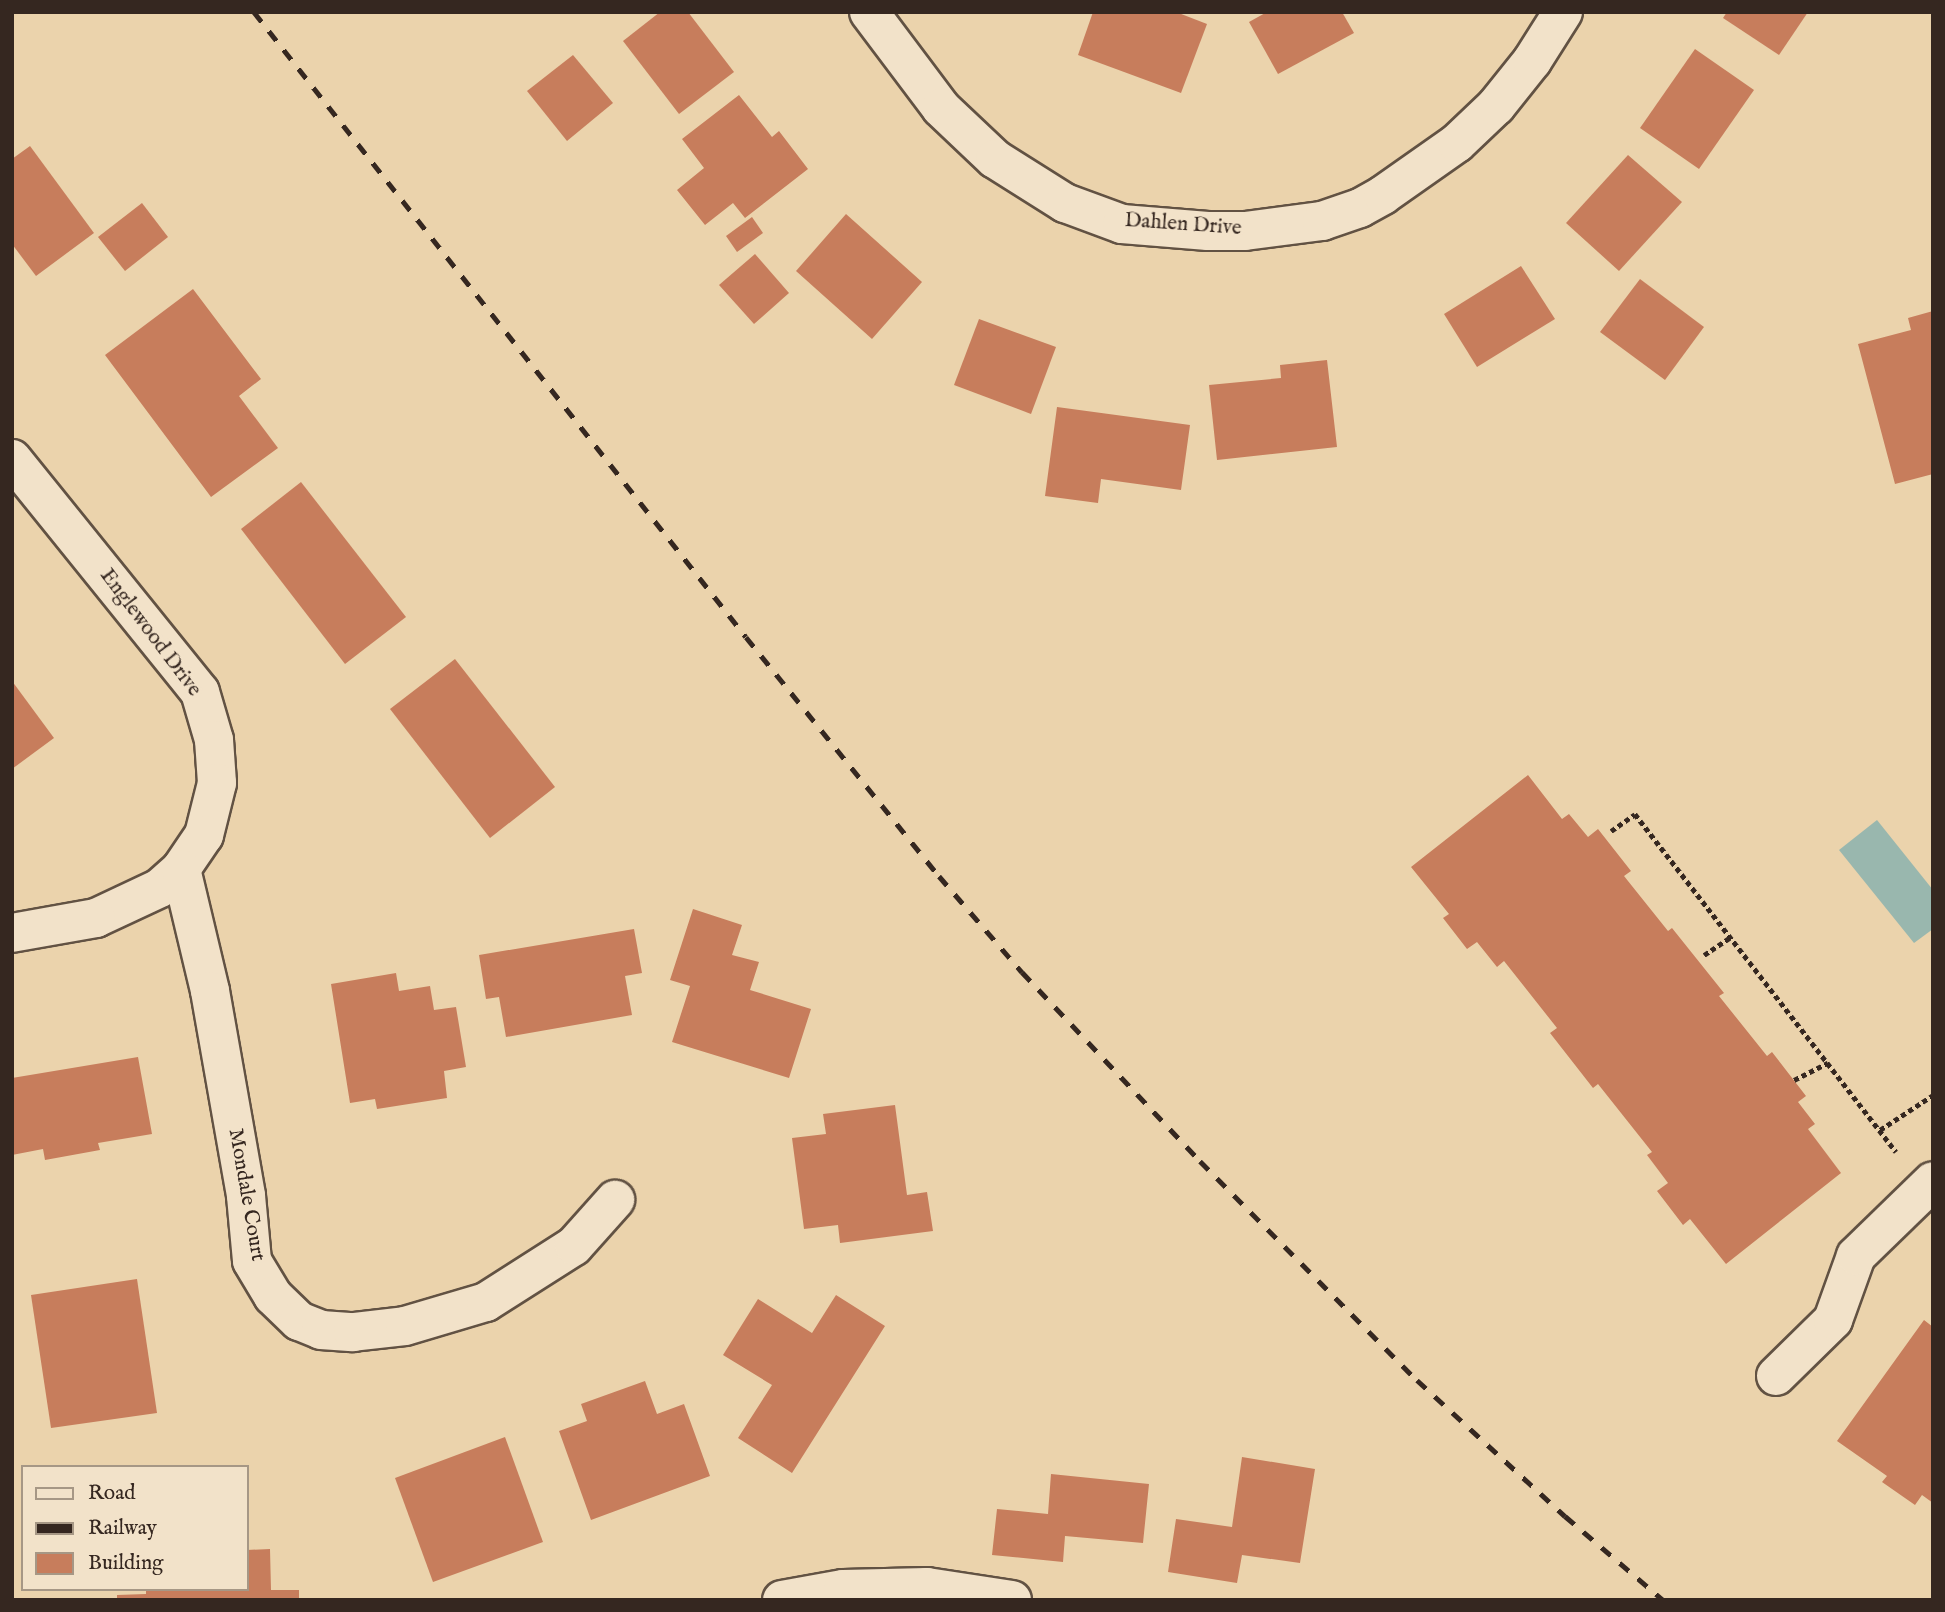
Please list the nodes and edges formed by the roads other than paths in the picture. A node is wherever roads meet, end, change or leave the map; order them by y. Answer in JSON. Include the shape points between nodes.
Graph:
{"nodes":[{"id":1,"x":869,"y":12,"type":"edge"},
{"id":2,"x":1563,"y":12,"type":"edge"},
{"id":3,"x":12,"y":459,"type":"edge"},
{"id":4,"x":181,"y":869,"type":"junction"},
{"id":5,"x":12,"y":933,"type":"edge"},
{"id":6,"x":1928,"y":1185,"type":"edge"},
{"id":7,"x":615,"y":1200,"type":"dead end"},
{"id":8,"x":1776,"y":1376,"type":"dead end"},
{"id":9,"x":782,"y":1600,"type":"edge"},
{"id":10,"x":1012,"y":1600,"type":"edge"}],
"edges":[{"from":1,"to":2,"type":"street","name":"Dahlen Drive","via":[[941,107],[995,159],[1065,203],[1122,224],[1208,232],[1322,221],[1360,208],[1457,143],[1496,106]]},
{"from":3,"to":4,"type":"street","name":"Englewood Drive","via":[[200,692],[214,740],[217,783],[204,835]]},
{"from":4,"to":5,"type":"street","name":"Englewood Drive","via":[[160,888],[96,918]]},
{"from":4,"to":7,"type":"street","name":"Mondale Court","via":[[211,991],[253,1261],[272,1296],[299,1321],[321,1330],[353,1332],[405,1326],[486,1302],[574,1246]]},
{"from":6,"to":8,"type":"street","via":[[1856,1256],[1833,1320]]},
{"from":9,"to":10,"type":"street","via":[[843,1589],[927,1587]]}]}
